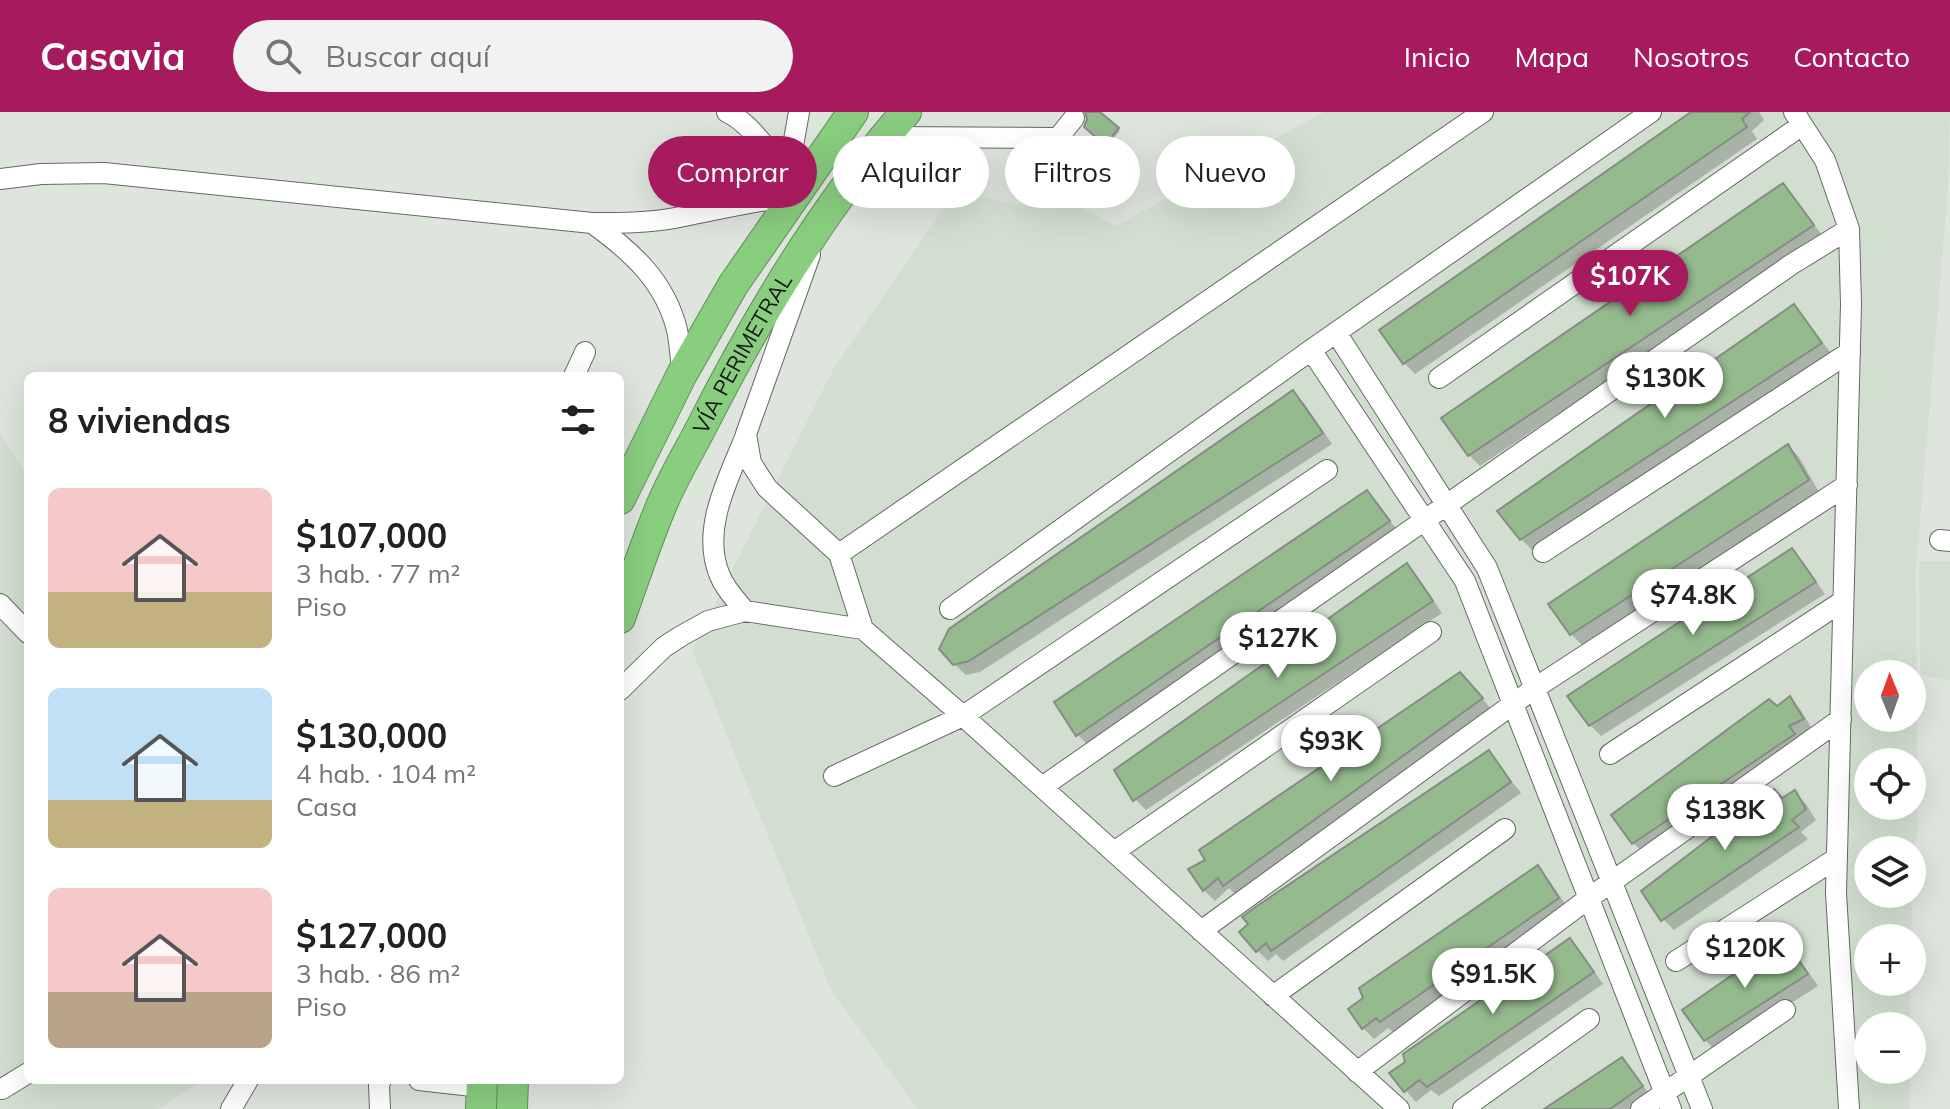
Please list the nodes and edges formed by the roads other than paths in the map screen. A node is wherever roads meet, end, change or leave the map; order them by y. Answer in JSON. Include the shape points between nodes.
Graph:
{"nodes":[{"id":1,"x":727,"y":112,"type":"edge"},
{"id":2,"x":799,"y":112,"type":"edge"},
{"id":3,"x":853,"y":112,"type":"edge"},
{"id":4,"x":906,"y":112,"type":"edge"},
{"id":5,"x":1483,"y":112,"type":"edge"},
{"id":6,"x":1651,"y":112,"type":"edge"},
{"id":7,"x":1074,"y":118,"type":"dead end"},
{"id":8,"x":1798,"y":119,"type":"edge"},
{"id":9,"x":755,"y":136,"type":"edge"},
{"id":10,"x":798,"y":136,"type":"edge"},
{"id":11,"x":885,"y":136,"type":"edge"},
{"id":12,"x":989,"y":138,"type":"edge"},
{"id":13,"x":817,"y":157,"type":"edge"},
{"id":14,"x":0,"y":179,"type":"edge"},
{"id":15,"x":833,"y":207,"type":"edge"},
{"id":16,"x":719,"y":208,"type":"edge"},
{"id":17,"x":780,"y":208,"type":"edge"},
{"id":18,"x":592,"y":223,"type":"junction"},
{"id":19,"x":820,"y":225,"type":"junction"},
{"id":20,"x":1849,"y":229,"type":"junction"},
{"id":21,"x":1337,"y":334,"type":"junction"},
{"id":22,"x":1311,"y":350,"type":"junction"},
{"id":23,"x":585,"y":352,"type":"dead end"},
{"id":24,"x":1850,"y":352,"type":"junction"},
{"id":25,"x":576,"y":372,"type":"edge"},
{"id":26,"x":682,"y":374,"type":"junction"},
{"id":27,"x":1439,"y":378,"type":"dead end"},
{"id":28,"x":746,"y":434,"type":"junction"},
{"id":29,"x":1327,"y":470,"type":"dead end"},
{"id":30,"x":1847,"y":485,"type":"junction"},
{"id":31,"x":624,"y":491,"type":"edge"},
{"id":32,"x":1447,"y":506,"type":"junction"},
{"id":33,"x":1425,"y":522,"type":"junction"},
{"id":34,"x":1543,"y":552,"type":"dead end"},
{"id":35,"x":839,"y":554,"type":"junction"},
{"id":36,"x":1843,"y":601,"type":"junction"},
{"id":37,"x":0,"y":604,"type":"edge"},
{"id":38,"x":624,"y":607,"type":"edge"},
{"id":39,"x":950,"y":609,"type":"dead end"},
{"id":40,"x":745,"y":611,"type":"junction"},
{"id":41,"x":24,"y":629,"type":"edge"},
{"id":42,"x":863,"y":629,"type":"junction"},
{"id":43,"x":1431,"y":632,"type":"dead end"},
{"id":44,"x":624,"y":686,"type":"edge"},
{"id":45,"x":1535,"y":688,"type":"junction"},
{"id":46,"x":1513,"y":704,"type":"junction"},
{"id":47,"x":963,"y":716,"type":"junction"},
{"id":48,"x":1841,"y":719,"type":"junction"},
{"id":49,"x":1610,"y":754,"type":"dead end"},
{"id":50,"x":834,"y":776,"type":"dead end"},
{"id":51,"x":1042,"y":787,"type":"junction"},
{"id":52,"x":1505,"y":829,"type":"dead end"},
{"id":53,"x":1114,"y":852,"type":"junction"},
{"id":54,"x":1837,"y":858,"type":"junction"},
{"id":55,"x":1612,"y":882,"type":"junction"},
{"id":56,"x":1589,"y":898,"type":"junction"},
{"id":57,"x":1201,"y":931,"type":"junction"},
{"id":58,"x":1676,"y":961,"type":"dead end"},
{"id":59,"x":1273,"y":996,"type":"junction"},
{"id":60,"x":1785,"y":1010,"type":"dead end"},
{"id":61,"x":1589,"y":1019,"type":"dead end"},
{"id":62,"x":1357,"y":1072,"type":"junction"},
{"id":63,"x":24,"y":1075,"type":"edge"},
{"id":64,"x":1689,"y":1075,"type":"junction"},
{"id":65,"x":246,"y":1084,"type":"edge"},
{"id":66,"x":379,"y":1084,"type":"edge"},
{"id":67,"x":440,"y":1084,"type":"edge"},
{"id":68,"x":513,"y":1084,"type":"edge"},
{"id":69,"x":2,"y":1089,"type":"dead end"},
{"id":70,"x":481,"y":1092,"type":"edge"},
{"id":71,"x":1668,"y":1100,"type":"edge"},
{"id":72,"x":231,"y":1109,"type":"edge"},
{"id":73,"x":380,"y":1109,"type":"edge"},
{"id":74,"x":512,"y":1109,"type":"edge"},
{"id":75,"x":1399,"y":1109,"type":"edge"},
{"id":76,"x":1463,"y":1109,"type":"edge"},
{"id":77,"x":1641,"y":1109,"type":"edge"},
{"id":78,"x":1702,"y":1109,"type":"edge"},
{"id":79,"x":1849,"y":1109,"type":"edge"}],
"edges":[{"from":1,"to":9,"type":"lane"},
{"from":2,"to":10,"type":"lane"},
{"from":3,"to":13,"type":"highway","name":"VÍA PERIMETRAL"},
{"from":4,"to":11,"type":"highway","name":"VÍA PERIMETRAL"},
{"from":5,"to":35,"type":"lane"},
{"from":6,"to":21,"type":"lane"},
{"from":7,"to":12,"type":"lane","via":[[1058,138]]},
{"from":8,"to":20,"type":"lane","via":[[1825,160]]},
{"from":8,"to":27,"type":"lane"},
{"from":14,"to":18,"type":"lane","via":[[104,173]]},
{"from":15,"to":19,"type":"highway","name":"VÍA PERIMETRAL"},
{"from":16,"to":18,"type":"lane","via":[[634,223]]},
{"from":17,"to":26,"type":"highway","name":"VÍA PERIMETRAL"},
{"from":18,"to":26,"type":"lane","via":[[630,250],[659,286],[677,328]]},
{"from":19,"to":28,"type":"lane"},
{"from":19,"to":38,"type":"highway","name":"VÍA PERIMETRAL","via":[[720,389],[660,508]]},
{"from":20,"to":24,"type":"lane"},
{"from":20,"to":32,"type":"lane"},
{"from":21,"to":22,"type":"lane"},
{"from":21,"to":32,"type":"lane"},
{"from":22,"to":33,"type":"lane"},
{"from":22,"to":39,"type":"lane"},
{"from":23,"to":25,"type":"lane"},
{"from":24,"to":30,"type":"lane"},
{"from":24,"to":34,"type":"lane"},
{"from":26,"to":31,"type":"highway","name":"VÍA PERIMETRAL"},
{"from":28,"to":35,"type":"lane","via":[[751,463],[767,488]]},
{"from":28,"to":40,"type":"lane","via":[[715,519],[713,549],[720,578]]},
{"from":29,"to":47,"type":"lane"},
{"from":30,"to":36,"type":"lane"},
{"from":30,"to":45,"type":"lane"},
{"from":32,"to":33,"type":"lane"},
{"from":32,"to":45,"type":"lane","via":[[1487,568]]},
{"from":33,"to":46,"type":"lane","via":[[1465,581]]},
{"from":33,"to":51,"type":"lane"},
{"from":35,"to":42,"type":"lane"},
{"from":36,"to":48,"type":"lane"},
{"from":36,"to":49,"type":"lane"},
{"from":37,"to":41,"type":"lane"},
{"from":40,"to":42,"type":"lane"},
{"from":40,"to":44,"type":"lane","via":[[708,621],[681,636]]},
{"from":42,"to":47,"type":"lane"},
{"from":43,"to":53,"type":"lane"},
{"from":45,"to":46,"type":"lane"},
{"from":45,"to":55,"type":"lane"},
{"from":46,"to":56,"type":"lane"},
{"from":46,"to":57,"type":"lane"},
{"from":47,"to":50,"type":"lane"},
{"from":47,"to":51,"type":"lane"},
{"from":48,"to":54,"type":"lane"},
{"from":48,"to":55,"type":"lane"},
{"from":51,"to":53,"type":"lane"},
{"from":52,"to":59,"type":"lane"},
{"from":53,"to":57,"type":"lane"},
{"from":54,"to":58,"type":"lane"},
{"from":54,"to":79,"type":"lane"},
{"from":55,"to":56,"type":"lane"},
{"from":55,"to":64,"type":"lane"},
{"from":56,"to":62,"type":"lane"},
{"from":56,"to":71,"type":"lane"},
{"from":57,"to":59,"type":"lane"},
{"from":59,"to":62,"type":"lane"},
{"from":60,"to":64,"type":"lane"},
{"from":61,"to":76,"type":"lane"},
{"from":62,"to":75,"type":"lane"},
{"from":63,"to":69,"type":"lane"},
{"from":64,"to":71,"type":"lane"},
{"from":64,"to":78,"type":"lane"},
{"from":65,"to":72,"type":"lane"},
{"from":66,"to":73,"type":"lane"},
{"from":67,"to":70,"type":"lane"},
{"from":68,"to":74,"type":"highway"},
{"from":71,"to":77,"type":"lane"}]}
